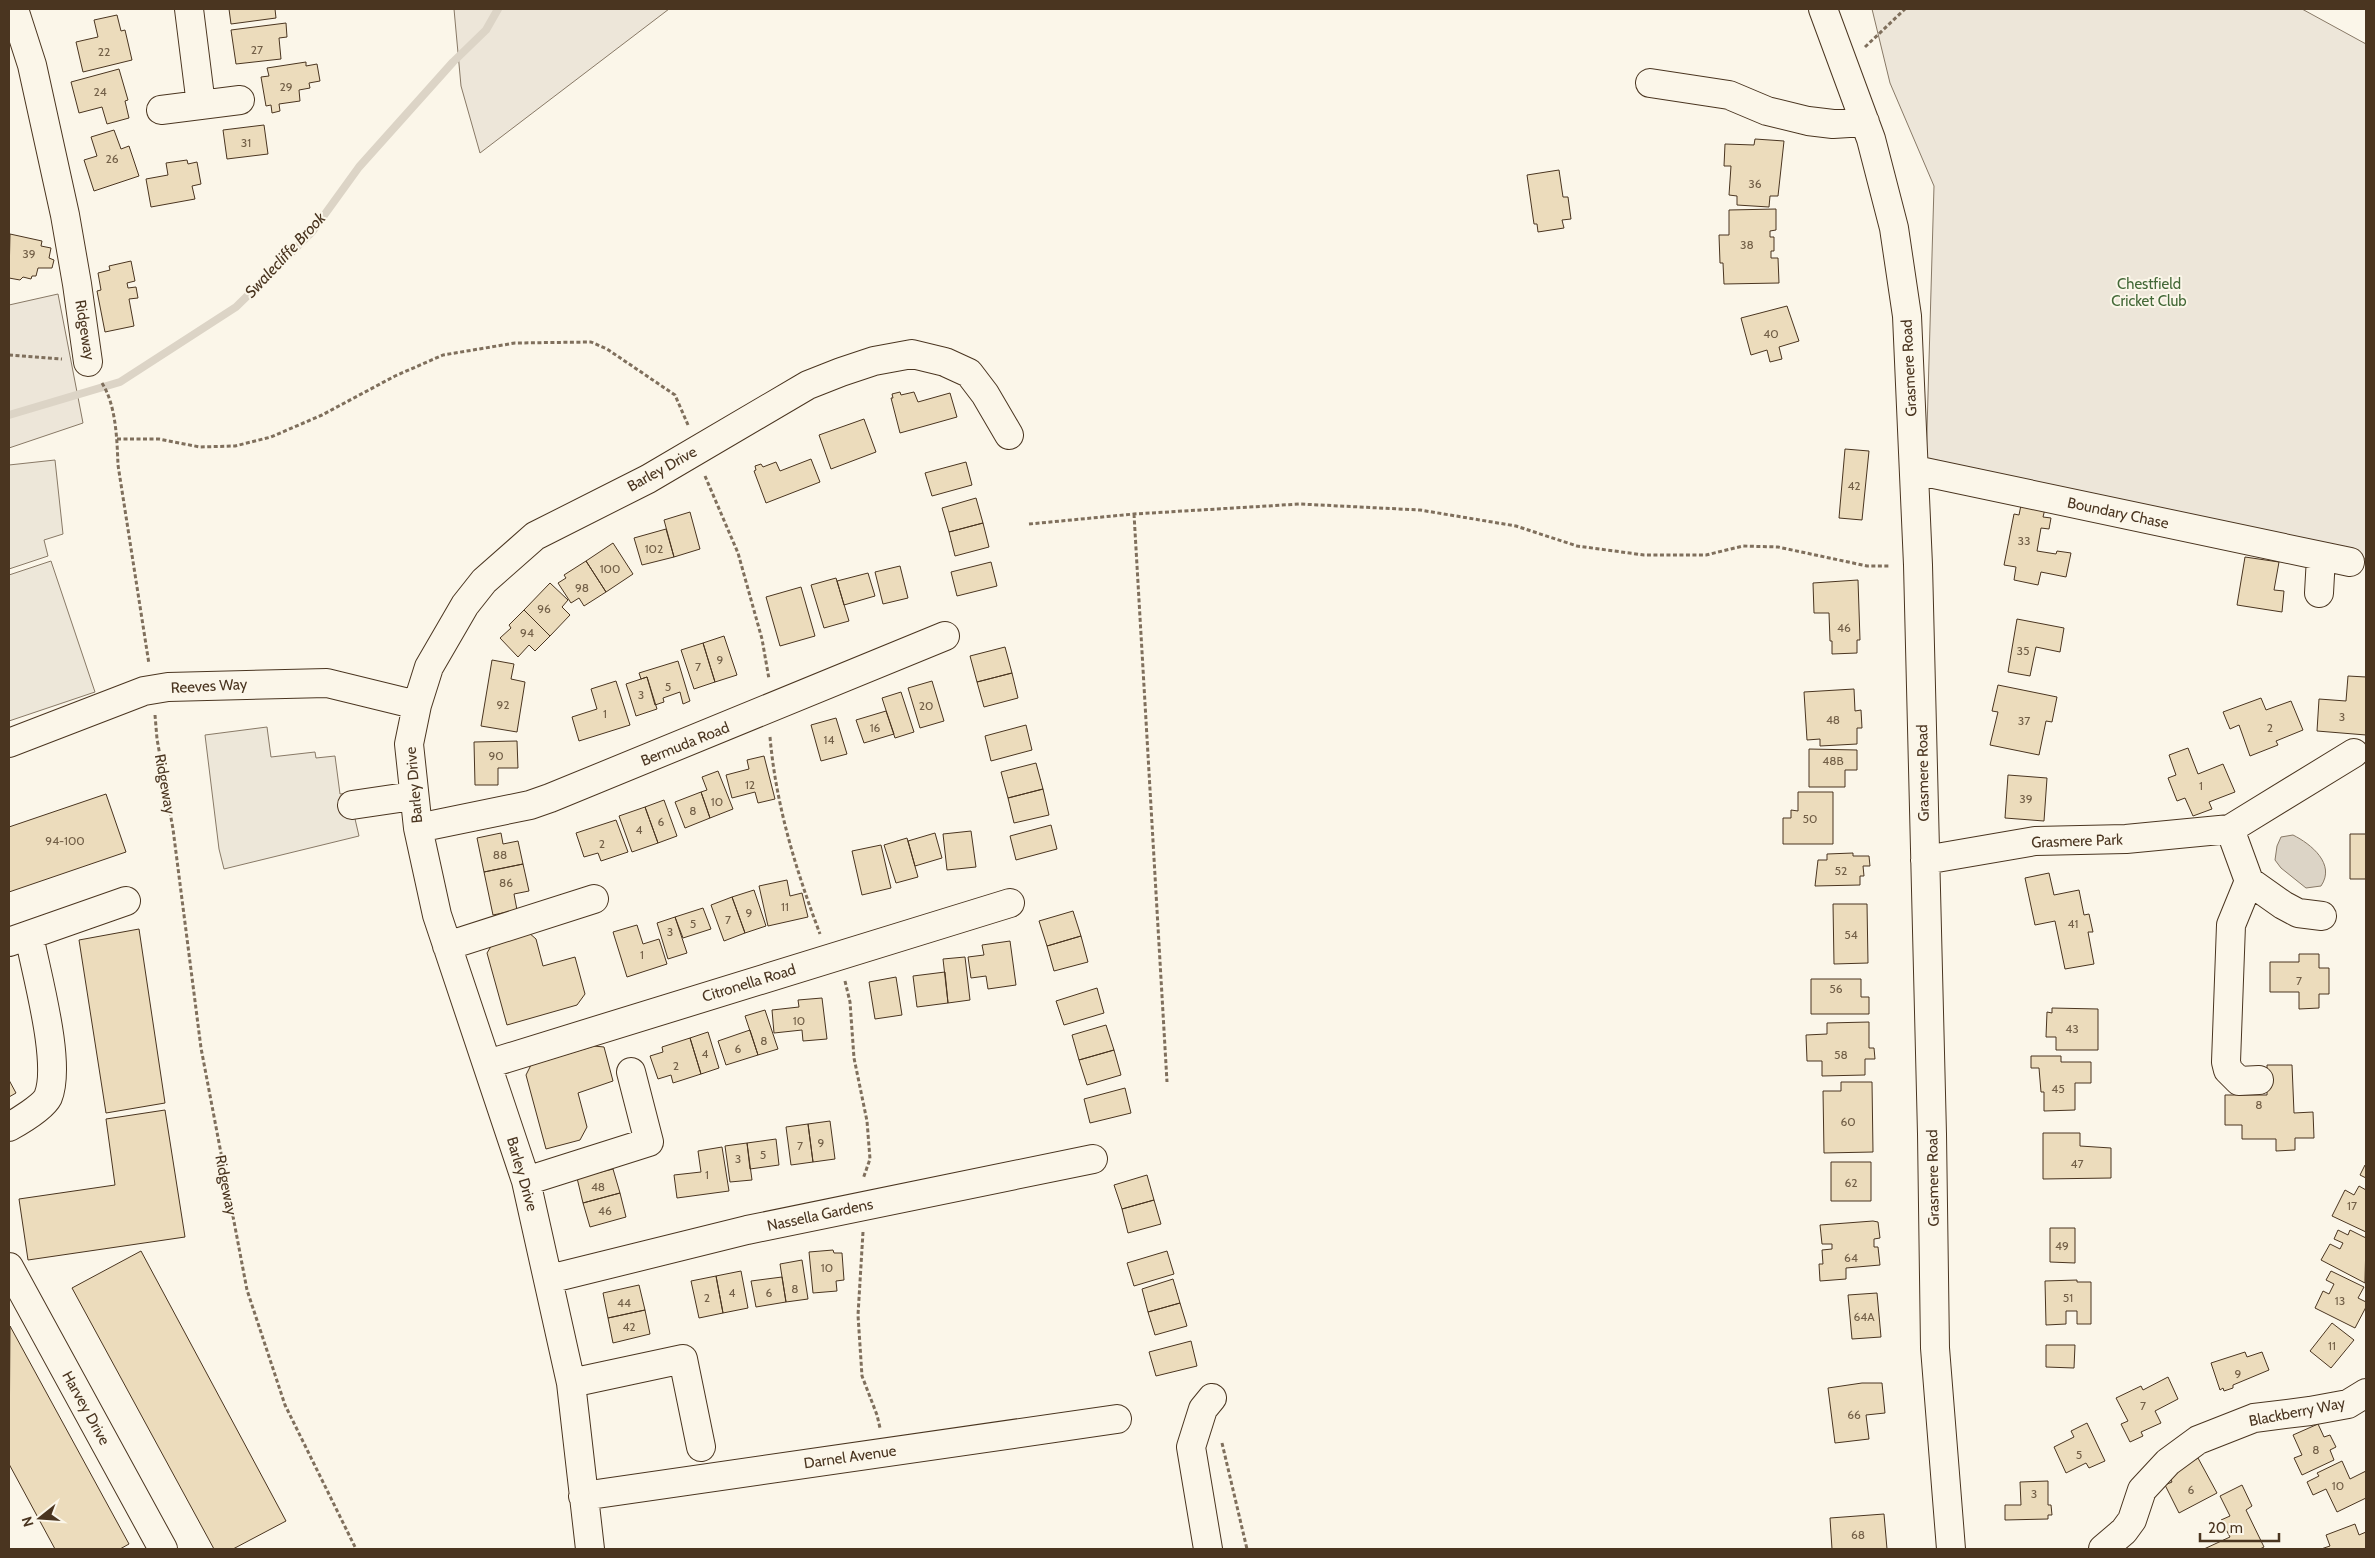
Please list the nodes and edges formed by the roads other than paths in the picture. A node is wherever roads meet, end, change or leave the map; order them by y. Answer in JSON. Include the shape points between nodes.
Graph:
{"nodes":[{"id":1,"x":14,"y":9,"type":"edge"},
{"id":2,"x":189,"y":9,"type":"edge"},
{"id":3,"x":1823,"y":9,"type":"edge"},
{"id":4,"x":1650,"y":83,"type":"dead end"},
{"id":5,"x":240,"y":100,"type":"dead end"},
{"id":6,"x":201,"y":105,"type":"junction"},
{"id":7,"x":161,"y":110,"type":"dead end"},
{"id":8,"x":1865,"y":122,"type":"junction"},
{"id":9,"x":88,"y":362,"type":"road end"},
{"id":10,"x":1009,"y":436,"type":"dead end"},
{"id":11,"x":1915,"y":470,"type":"junction"},
{"id":12,"x":2321,"y":557,"type":"junction"},
{"id":13,"x":2350,"y":562,"type":"dead end"},
{"id":14,"x":2319,"y":593,"type":"dead end"},
{"id":15,"x":945,"y":636,"type":"dead end"},
{"id":16,"x":417,"y":705,"type":"junction"},
{"id":17,"x":9,"y":742,"type":"edge"},
{"id":18,"x":2354,"y":752,"type":"dead end"},
{"id":19,"x":413,"y":796,"type":"junction"},
{"id":20,"x":352,"y":805,"type":"dead end"},
{"id":21,"x":418,"y":828,"type":"junction"},
{"id":22,"x":2230,"y":829,"type":"junction"},
{"id":23,"x":1925,"y":860,"type":"junction"},
{"id":24,"x":2249,"y":881,"type":"junction"},
{"id":25,"x":594,"y":899,"type":"dead end"},
{"id":26,"x":126,"y":902,"type":"dead end"},
{"id":27,"x":1010,"y":902,"type":"dead end"},
{"id":28,"x":2322,"y":916,"type":"dead end"},
{"id":29,"x":19,"y":938,"type":"edge"},
{"id":30,"x":447,"y":946,"type":"junction"},
{"id":31,"x":488,"y":1064,"type":"junction"},
{"id":32,"x":630,"y":1072,"type":"dead end"},
{"id":33,"x":2259,"y":1080,"type":"dead end"},
{"id":34,"x":9,"y":1127,"type":"edge"},
{"id":35,"x":1093,"y":1159,"type":"dead end"},
{"id":36,"x":526,"y":1180,"type":"junction"},
{"id":37,"x":9,"y":1267,"type":"edge"},
{"id":38,"x":549,"y":1278,"type":"junction"},
{"id":39,"x":571,"y":1383,"type":"junction"},
{"id":40,"x":2366,"y":1393,"type":"edge"},
{"id":41,"x":1212,"y":1398,"type":"dead end"},
{"id":42,"x":1117,"y":1419,"type":"dead end"},
{"id":43,"x":701,"y":1447,"type":"dead end"},
{"id":44,"x":583,"y":1496,"type":"junction"},
{"id":45,"x":163,"y":1549,"type":"edge"},
{"id":46,"x":590,"y":1549,"type":"edge"},
{"id":47,"x":1208,"y":1549,"type":"edge"},
{"id":48,"x":1951,"y":1549,"type":"edge"},
{"id":49,"x":2103,"y":1549,"type":"edge"}],
"edges":[{"from":1,"to":9,"type":"street","name":"Ridgeway","via":[[32,65],[64,215]]},
{"from":2,"to":6,"type":"street"},
{"from":3,"to":8,"type":"street","name":"Grasmere Road"},
{"from":4,"to":8,"type":"street","via":[[1729,95],[1767,111],[1808,121],[1833,124]]},
{"from":5,"to":6,"type":"street"},
{"from":6,"to":7,"type":"street"},
{"from":8,"to":11,"type":"street","name":"Grasmere Road","via":[[1894,228],[1907,316]]},
{"from":10,"to":16,"type":"street","name":"Barley Drive","via":[[969,373],[945,362],[912,354],[874,361],[808,385],[648,479],[535,536],[484,581],[428,667]]},
{"from":11,"to":12,"type":"street","name":"Boundary Chase"},
{"from":11,"to":23,"type":"street","name":"Grasmere Road"},
{"from":12,"to":13,"type":"street","name":"Boundary Chase"},
{"from":12,"to":14,"type":"street"},
{"from":15,"to":21,"type":"street","name":"Bermuda Road","via":[[550,798]]},
{"from":16,"to":17,"type":"street","name":"Reeves Way","via":[[327,683],[154,689]]},
{"from":16,"to":19,"type":"street","name":"Barley Drive","via":[[410,744]]},
{"from":18,"to":22,"type":"street","name":"Grasmere Park"},
{"from":19,"to":20,"type":"street"},
{"from":19,"to":21,"type":"street","name":"Barley Drive"},
{"from":21,"to":30,"type":"street","name":"Barley Drive"},
{"from":22,"to":23,"type":"street","name":"Grasmere Park","via":[[2126,839],[2035,841]]},
{"from":22,"to":24,"type":"street"},
{"from":23,"to":48,"type":"street","name":"Grasmere Road","via":[[1935,1348]]},
{"from":24,"to":28,"type":"street","via":[[2298,913]]},
{"from":24,"to":33,"type":"street","via":[[2231,925],[2226,1062],[2228,1070],[2239,1081]]},
{"from":25,"to":30,"type":"street"},
{"from":26,"to":29,"type":"street"},
{"from":27,"to":31,"type":"street","name":"Citronella Road"},
{"from":29,"to":34,"type":"street","via":[[49,1038],[53,1076],[47,1099]]},
{"from":30,"to":31,"type":"street","name":"Barley Drive"},
{"from":31,"to":36,"type":"street","name":"Barley Drive"},
{"from":32,"to":36,"type":"street","via":[[649,1142]]},
{"from":35,"to":38,"type":"street","name":"Nassella Gardens","via":[[747,1230]]},
{"from":36,"to":38,"type":"street","name":"Barley Drive"},
{"from":37,"to":45,"type":"street","name":"Harvey Drive"},
{"from":38,"to":39,"type":"street","name":"Barley Drive"},
{"from":39,"to":43,"type":"street","via":[[683,1359]]},
{"from":39,"to":44,"type":"street","name":"Barley Drive"},
{"from":40,"to":49,"type":"street","name":"Blackberry Way","via":[[2348,1404],[2254,1418],[2198,1440],[2168,1462],[2142,1490],[2132,1520]]},
{"from":41,"to":47,"type":"street","via":[[1203,1409],[1190,1447]]},
{"from":42,"to":44,"type":"street","name":"Darnel Avenue"},
{"from":44,"to":46,"type":"street","name":"Barley Drive"}]}
